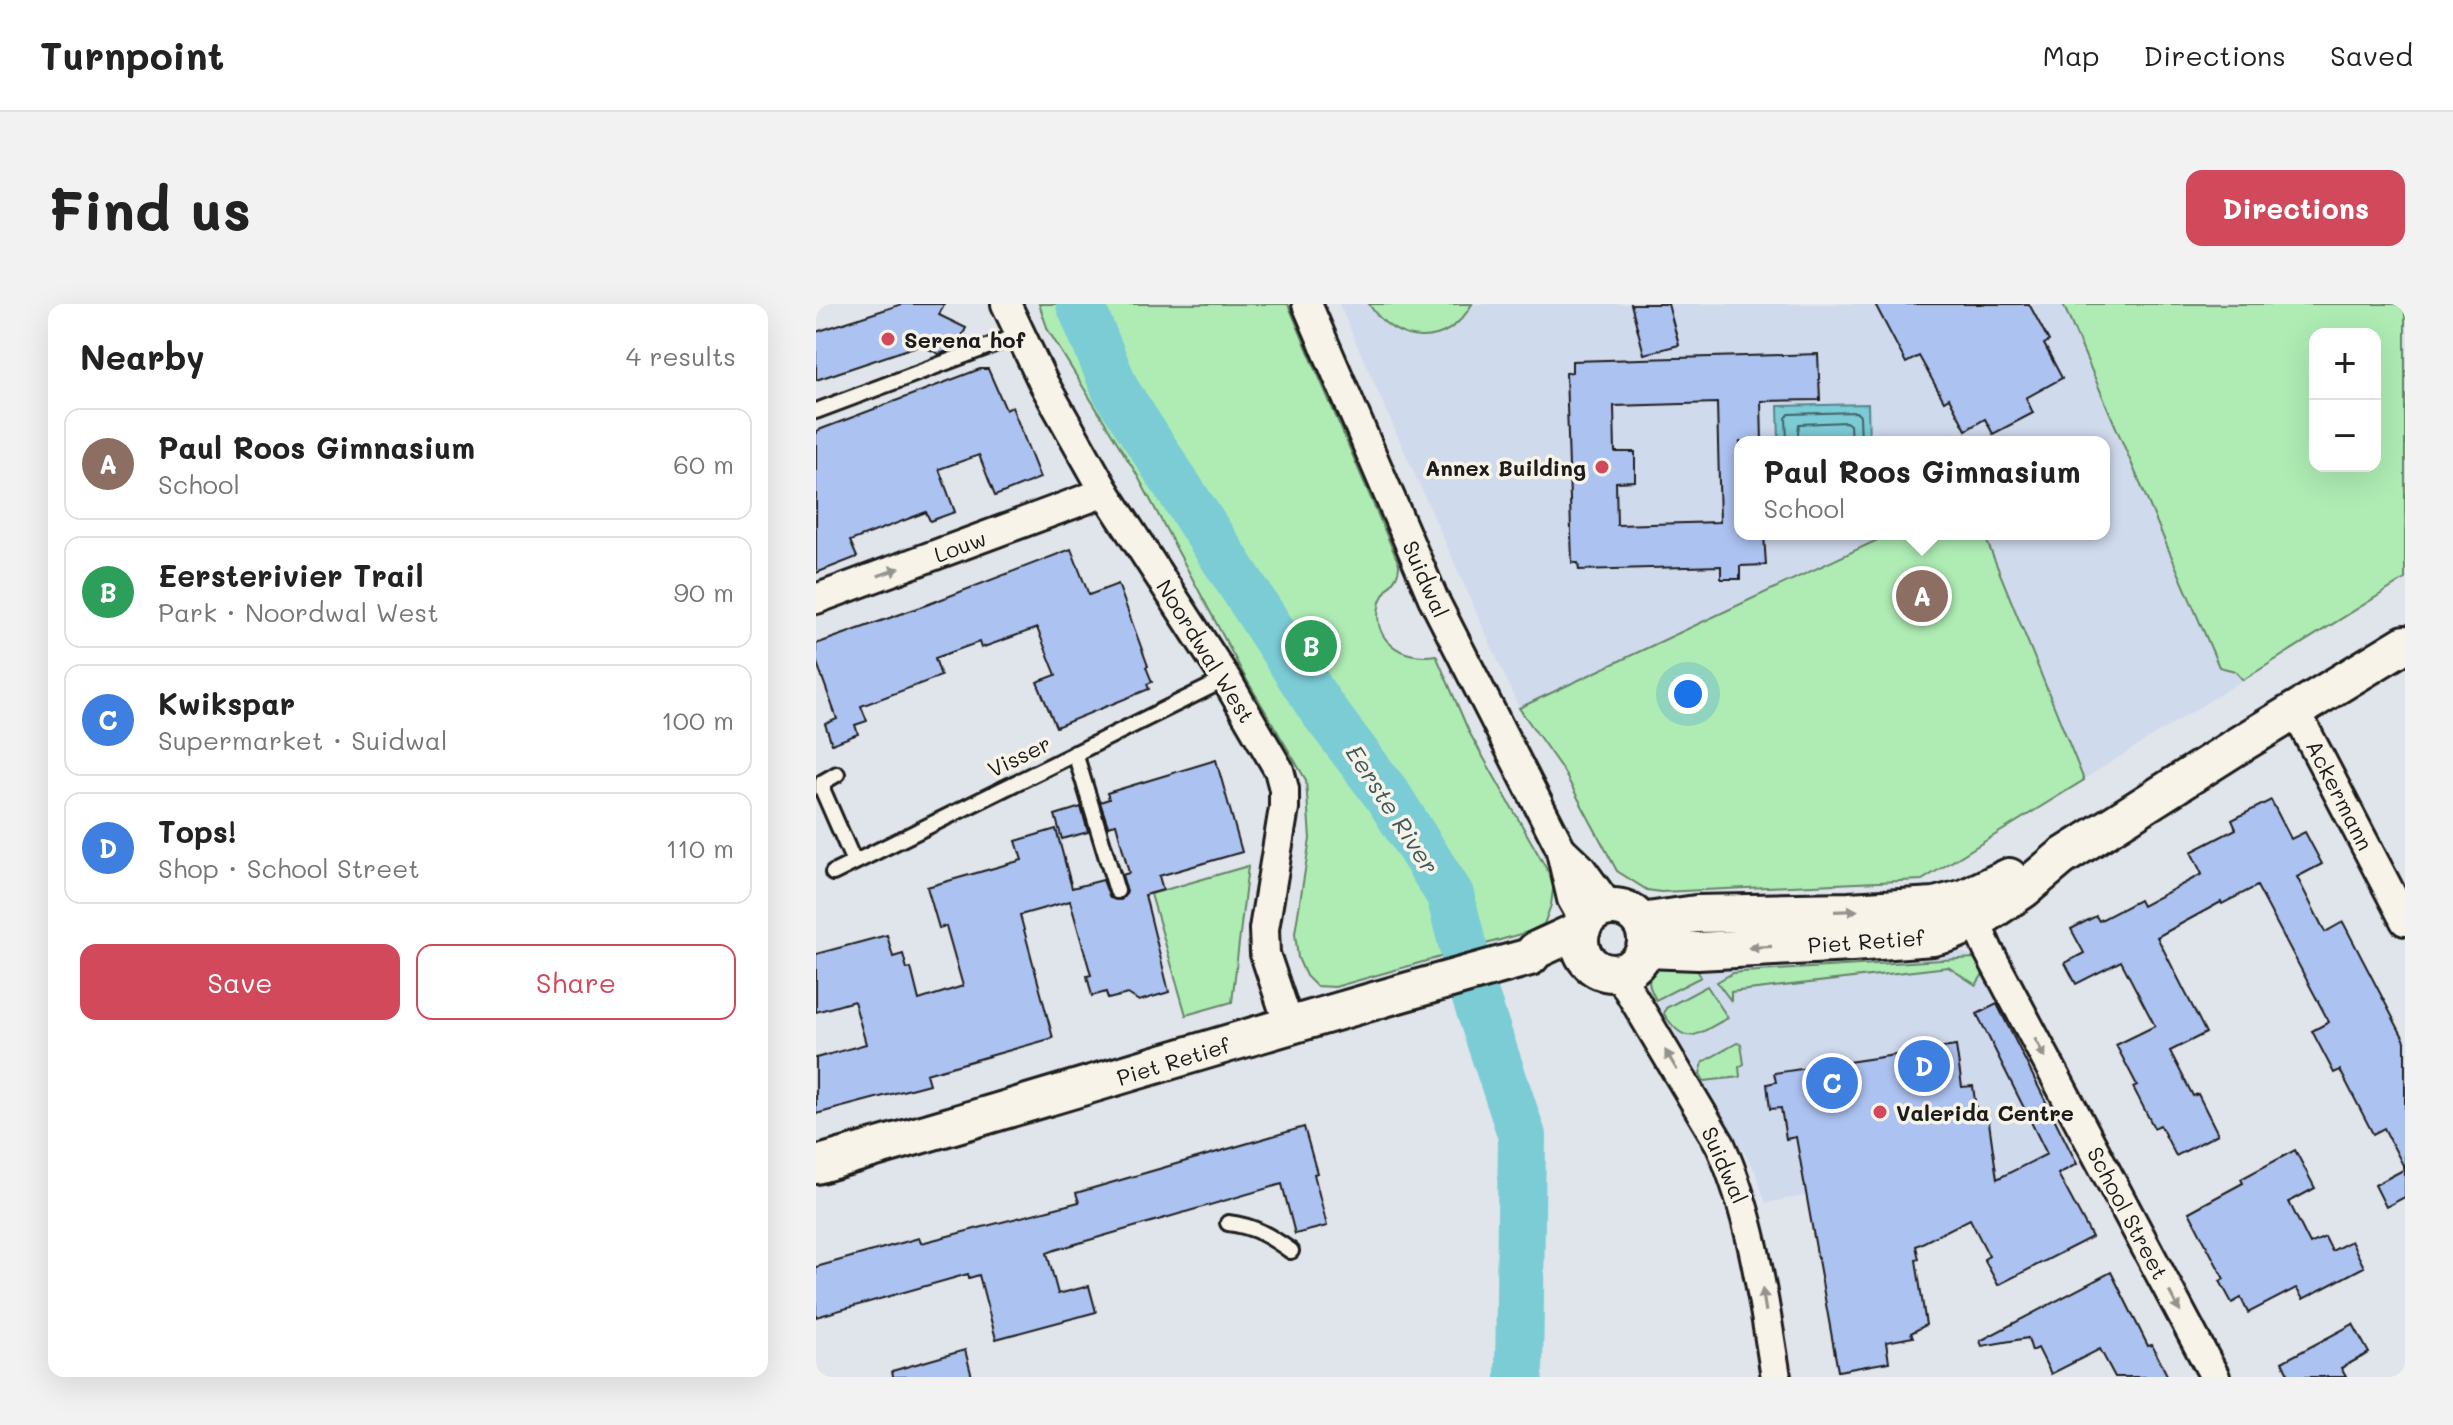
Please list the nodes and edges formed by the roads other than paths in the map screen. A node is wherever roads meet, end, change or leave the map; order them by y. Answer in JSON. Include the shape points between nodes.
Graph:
{"nodes":[{"id":1,"x":1006,"y":304,"type":"edge"},
{"id":2,"x":1307,"y":304,"type":"edge"},
{"id":3,"x":1019,"y":335,"type":"junction"},
{"id":4,"x":816,"y":411,"type":"edge"},
{"id":5,"x":1105,"y":492,"type":"junction"},
{"id":6,"x":816,"y":599,"type":"edge"},
{"id":7,"x":2405,"y":644,"type":"edge"},
{"id":8,"x":1226,"y":679,"type":"junction"},
{"id":9,"x":2296,"y":712,"type":"junction"},
{"id":10,"x":1075,"y":753,"type":"junction"},
{"id":11,"x":837,"y":774,"type":"dead end"},
{"id":12,"x":854,"y":862,"type":"junction"},
{"id":13,"x":833,"y":873,"type":"dead end"},
{"id":14,"x":1117,"y":891,"type":"dead end"},
{"id":15,"x":1970,"y":910,"type":"junction"},
{"id":16,"x":2405,"y":921,"type":"edge"},
{"id":17,"x":1644,"y":935,"type":"junction"},
{"id":18,"x":1596,"y":938,"type":"junction"},
{"id":19,"x":1289,"y":1025,"type":"junction"},
{"id":20,"x":816,"y":1165,"type":"edge"},
{"id":21,"x":1228,"y":1223,"type":"dead end"},
{"id":22,"x":1291,"y":1251,"type":"dead end"},
{"id":23,"x":1776,"y":1377,"type":"edge"},
{"id":24,"x":2215,"y":1377,"type":"edge"}],
"edges":[{"from":1,"to":3,"type":"street","name":"Noordwal West"},
{"from":2,"to":18,"type":"street","name":"Suidwal","via":[[1433,598],[1560,847],[1572,899]]},
{"from":3,"to":4,"type":"lane"},
{"from":3,"to":5,"type":"street","name":"Noordwal West"},
{"from":6,"to":5,"type":"street","name":"Louw","one_way":true},
{"from":5,"to":8,"type":"street","name":"Noordwal West"},
{"from":7,"to":9,"type":"street","name":"Piet Retief"},
{"from":8,"to":10,"type":"lane","name":"Visser"},
{"from":8,"to":19,"type":"street","name":"Noordwal West","via":[[1279,770],[1284,789],[1264,929],[1265,954]]},
{"from":9,"to":15,"type":"street","name":"Piet Retief","via":[[2062,857],[2029,867]]},
{"from":9,"to":16,"type":"street","name":"Ackermann"},
{"from":10,"to":12,"type":"lane","name":"Visser"},
{"from":10,"to":14,"type":"lane"},
{"from":11,"to":12,"type":"lane","via":[[823,782],[823,791]]},
{"from":12,"to":13,"type":"lane","name":"Visser"},
{"from":15,"to":17,"type":"street","name":"Piet Retief","via":[[1935,906],[1696,914]]},
{"from":15,"to":24,"type":"street","name":"School Street","one_way":true},
{"from":17,"to":18,"type":"street","via":[[1627,910]]},
{"from":17,"to":18,"type":"street","via":[[1640,961],[1631,969]]},
{"from":18,"to":19,"type":"street","name":"Piet Retief"},
{"from":23,"to":18,"type":"street","name":"Suidwal","one_way":true,"via":[[1757,1259],[1736,1181],[1720,1144]]},
{"from":19,"to":20,"type":"street","name":"Piet Retief"},
{"from":21,"to":22,"type":"lane","via":[[1262,1231]]}]}
